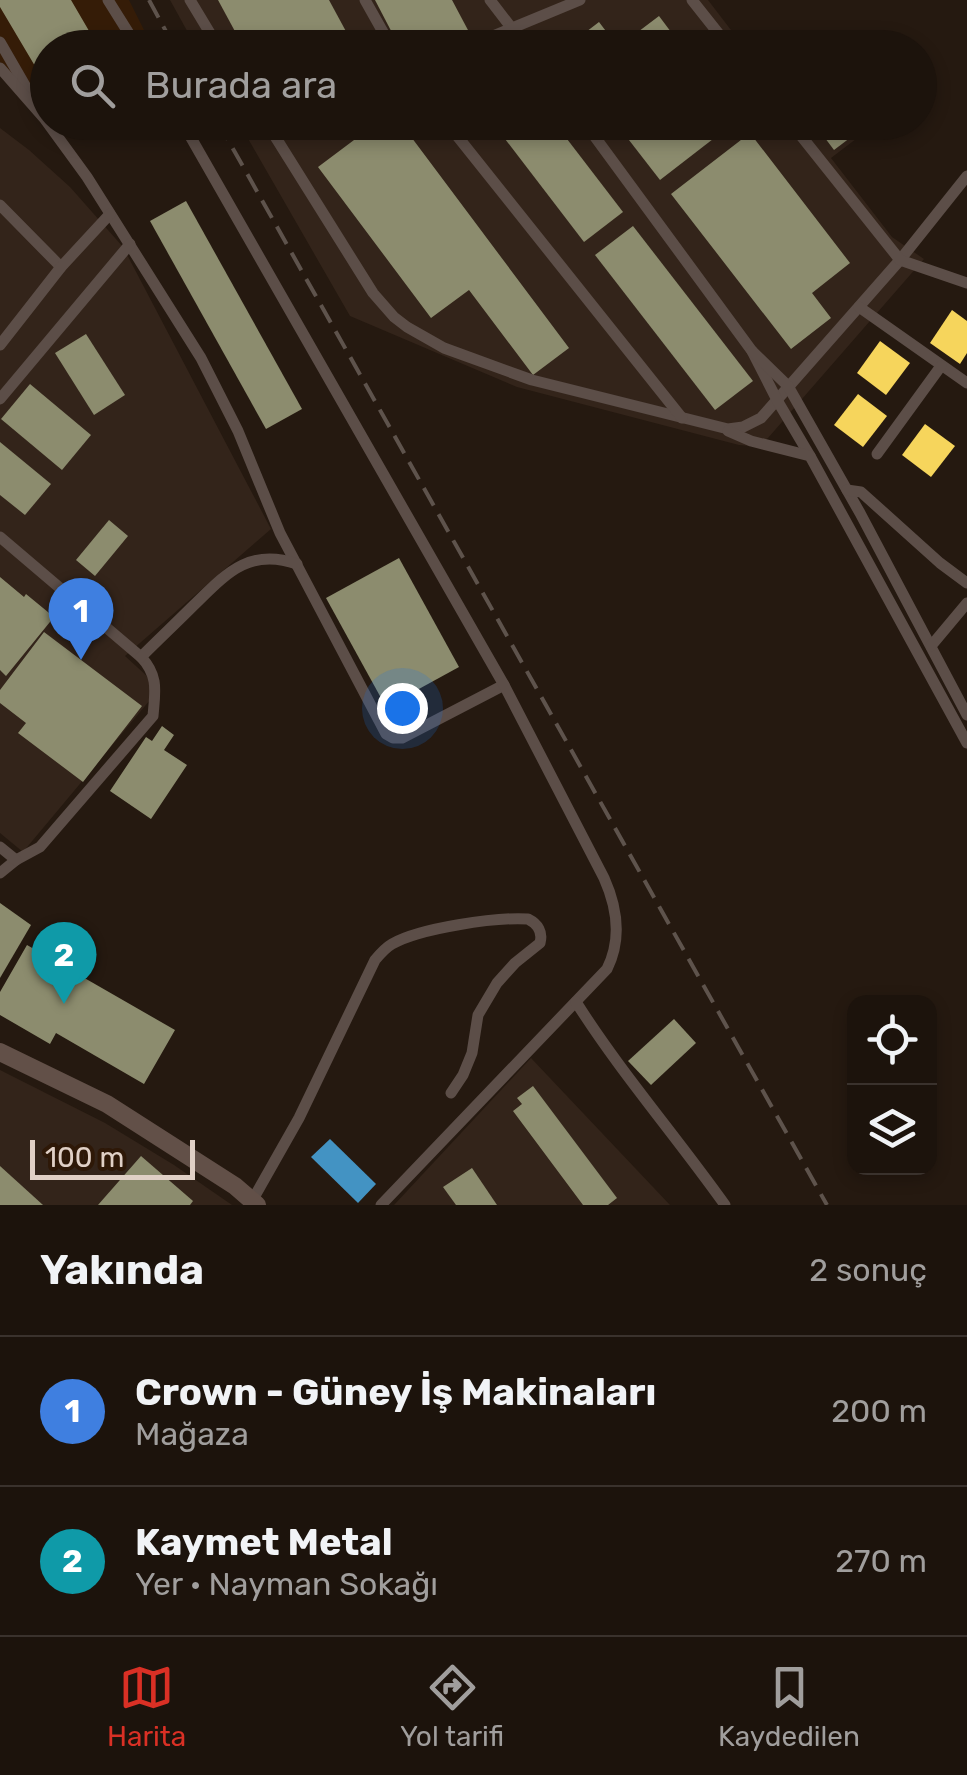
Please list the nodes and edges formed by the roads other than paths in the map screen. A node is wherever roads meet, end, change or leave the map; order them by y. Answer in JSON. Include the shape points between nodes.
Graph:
{"nodes":[{"id":1,"x":108,"y":0,"type":"edge"},
{"id":2,"x":190,"y":0,"type":"edge"},
{"id":3,"x":365,"y":0,"type":"edge"},
{"id":4,"x":490,"y":0,"type":"edge"},
{"id":5,"x":577,"y":0,"type":"edge"},
{"id":6,"x":692,"y":0,"type":"edge"},
{"id":7,"x":511,"y":27,"type":"junction"},
{"id":8,"x":127,"y":30,"type":"edge"},
{"id":9,"x":208,"y":30,"type":"edge"},
{"id":10,"x":382,"y":30,"type":"edge"},
{"id":11,"x":504,"y":30,"type":"edge"},
{"id":12,"x":513,"y":30,"type":"edge"},
{"id":13,"x":716,"y":30,"type":"edge"},
{"id":14,"x":0,"y":42,"type":"edge"},
{"id":15,"x":0,"y":68,"type":"edge"},
{"id":16,"x":30,"y":91,"type":"edge"},
{"id":17,"x":30,"y":100,"type":"edge"},
{"id":18,"x":62,"y":140,"type":"edge"},
{"id":19,"x":192,"y":140,"type":"edge"},
{"id":20,"x":277,"y":140,"type":"edge"},
{"id":21,"x":460,"y":140,"type":"edge"},
{"id":22,"x":597,"y":140,"type":"edge"},
{"id":23,"x":804,"y":140,"type":"edge"},
{"id":24,"x":967,"y":176,"type":"edge"},
{"id":25,"x":0,"y":205,"type":"edge"},
{"id":26,"x":110,"y":214,"type":"junction"},
{"id":27,"x":130,"y":244,"type":"junction"},
{"id":28,"x":900,"y":260,"type":"junction"},
{"id":29,"x":61,"y":267,"type":"junction"},
{"id":30,"x":967,"y":283,"type":"edge"},
{"id":31,"x":858,"y":306,"type":"junction"},
{"id":32,"x":0,"y":345,"type":"edge"},
{"id":33,"x":752,"y":350,"type":"junction"},
{"id":34,"x":940,"y":366,"type":"junction"},
{"id":35,"x":967,"y":384,"type":"edge"},
{"id":36,"x":788,"y":386,"type":"junction"},
{"id":37,"x":0,"y":400,"type":"edge"},
{"id":38,"x":777,"y":400,"type":"junction"},
{"id":39,"x":682,"y":418,"type":"junction"},
{"id":40,"x":720,"y":428,"type":"junction"},
{"id":41,"x":877,"y":454,"type":"dead end"},
{"id":42,"x":810,"y":456,"type":"junction"},
{"id":43,"x":847,"y":490,"type":"junction"},
{"id":44,"x":0,"y":537,"type":"edge"},
{"id":45,"x":297,"y":564,"type":"junction"},
{"id":46,"x":967,"y":582,"type":"edge"},
{"id":47,"x":967,"y":603,"type":"edge"},
{"id":48,"x":931,"y":646,"type":"junction"},
{"id":49,"x":141,"y":657,"type":"junction"},
{"id":50,"x":504,"y":684,"type":"junction"},
{"id":51,"x":967,"y":715,"type":"edge"},
{"id":52,"x":967,"y":743,"type":"edge"},
{"id":53,"x":0,"y":846,"type":"edge"},
{"id":54,"x":16,"y":860,"type":"junction"},
{"id":55,"x":0,"y":873,"type":"edge"},
{"id":56,"x":576,"y":1002,"type":"junction"},
{"id":57,"x":0,"y":1052,"type":"edge"},
{"id":58,"x":451,"y":1093,"type":"dead end"},
{"id":59,"x":255,"y":1203,"type":"edge"},
{"id":60,"x":381,"y":1205,"type":"edge"},
{"id":61,"x":725,"y":1205,"type":"edge"}],
"edges":[{"from":1,"to":8,"type":"street"},
{"from":2,"to":9,"type":"street"},
{"from":3,"to":10,"type":"street"},
{"from":4,"to":7,"type":"street"},
{"from":5,"to":7,"type":"street"},
{"from":6,"to":13,"type":"street"},
{"from":7,"to":11,"type":"street"},
{"from":7,"to":12,"type":"street"},
{"from":14,"to":16,"type":"street"},
{"from":15,"to":17,"type":"street"},
{"from":18,"to":26,"type":"street"},
{"from":19,"to":50,"type":"street"},
{"from":20,"to":39,"type":"street","via":[[373,293],[407,328],[532,380]]},
{"from":21,"to":39,"type":"street"},
{"from":22,"to":33,"type":"street"},
{"from":23,"to":28,"type":"street"},
{"from":24,"to":28,"type":"street"},
{"from":25,"to":29,"type":"street"},
{"from":26,"to":27,"type":"street"},
{"from":26,"to":29,"type":"street"},
{"from":27,"to":37,"type":"street"},
{"from":27,"to":45,"type":"street","via":[[220,394]]},
{"from":28,"to":30,"type":"street"},
{"from":28,"to":31,"type":"street"},
{"from":29,"to":32,"type":"street"},
{"from":31,"to":34,"type":"street"},
{"from":31,"to":36,"type":"street"},
{"from":33,"to":36,"type":"street"},
{"from":33,"to":38,"type":"street"},
{"from":34,"to":35,"type":"street"},
{"from":34,"to":41,"type":"street"},
{"from":36,"to":38,"type":"street"},
{"from":36,"to":43,"type":"street"},
{"from":38,"to":40,"type":"street","via":[[750,425]]},
{"from":38,"to":42,"type":"street"},
{"from":39,"to":40,"type":"street"},
{"from":40,"to":42,"type":"street"},
{"from":42,"to":52,"type":"street"},
{"from":43,"to":46,"type":"street","via":[[861,492]]},
{"from":43,"to":48,"type":"street"},
{"from":44,"to":49,"type":"street"},
{"from":45,"to":49,"type":"street","via":[[260,560],[235,568]]},
{"from":45,"to":50,"type":"street","via":[[389,736],[402,738]]},
{"from":47,"to":48,"type":"street"},
{"from":48,"to":51,"type":"street"},
{"from":49,"to":54,"type":"street","via":[[155,680],[153,716],[40,848]]},
{"from":50,"to":56,"type":"street","via":[[613,902],[612,960]]},
{"from":53,"to":54,"type":"street"},
{"from":54,"to":55,"type":"street"},
{"from":56,"to":60,"type":"street"},
{"from":56,"to":61,"type":"street"},
{"from":57,"to":59,"type":"street","via":[[106,1104]]},
{"from":58,"to":59,"type":"street","via":[[472,1053],[478,1015],[497,983],[540,943],[538,927],[528,919],[451,926],[400,940],[379,955]]}]}
